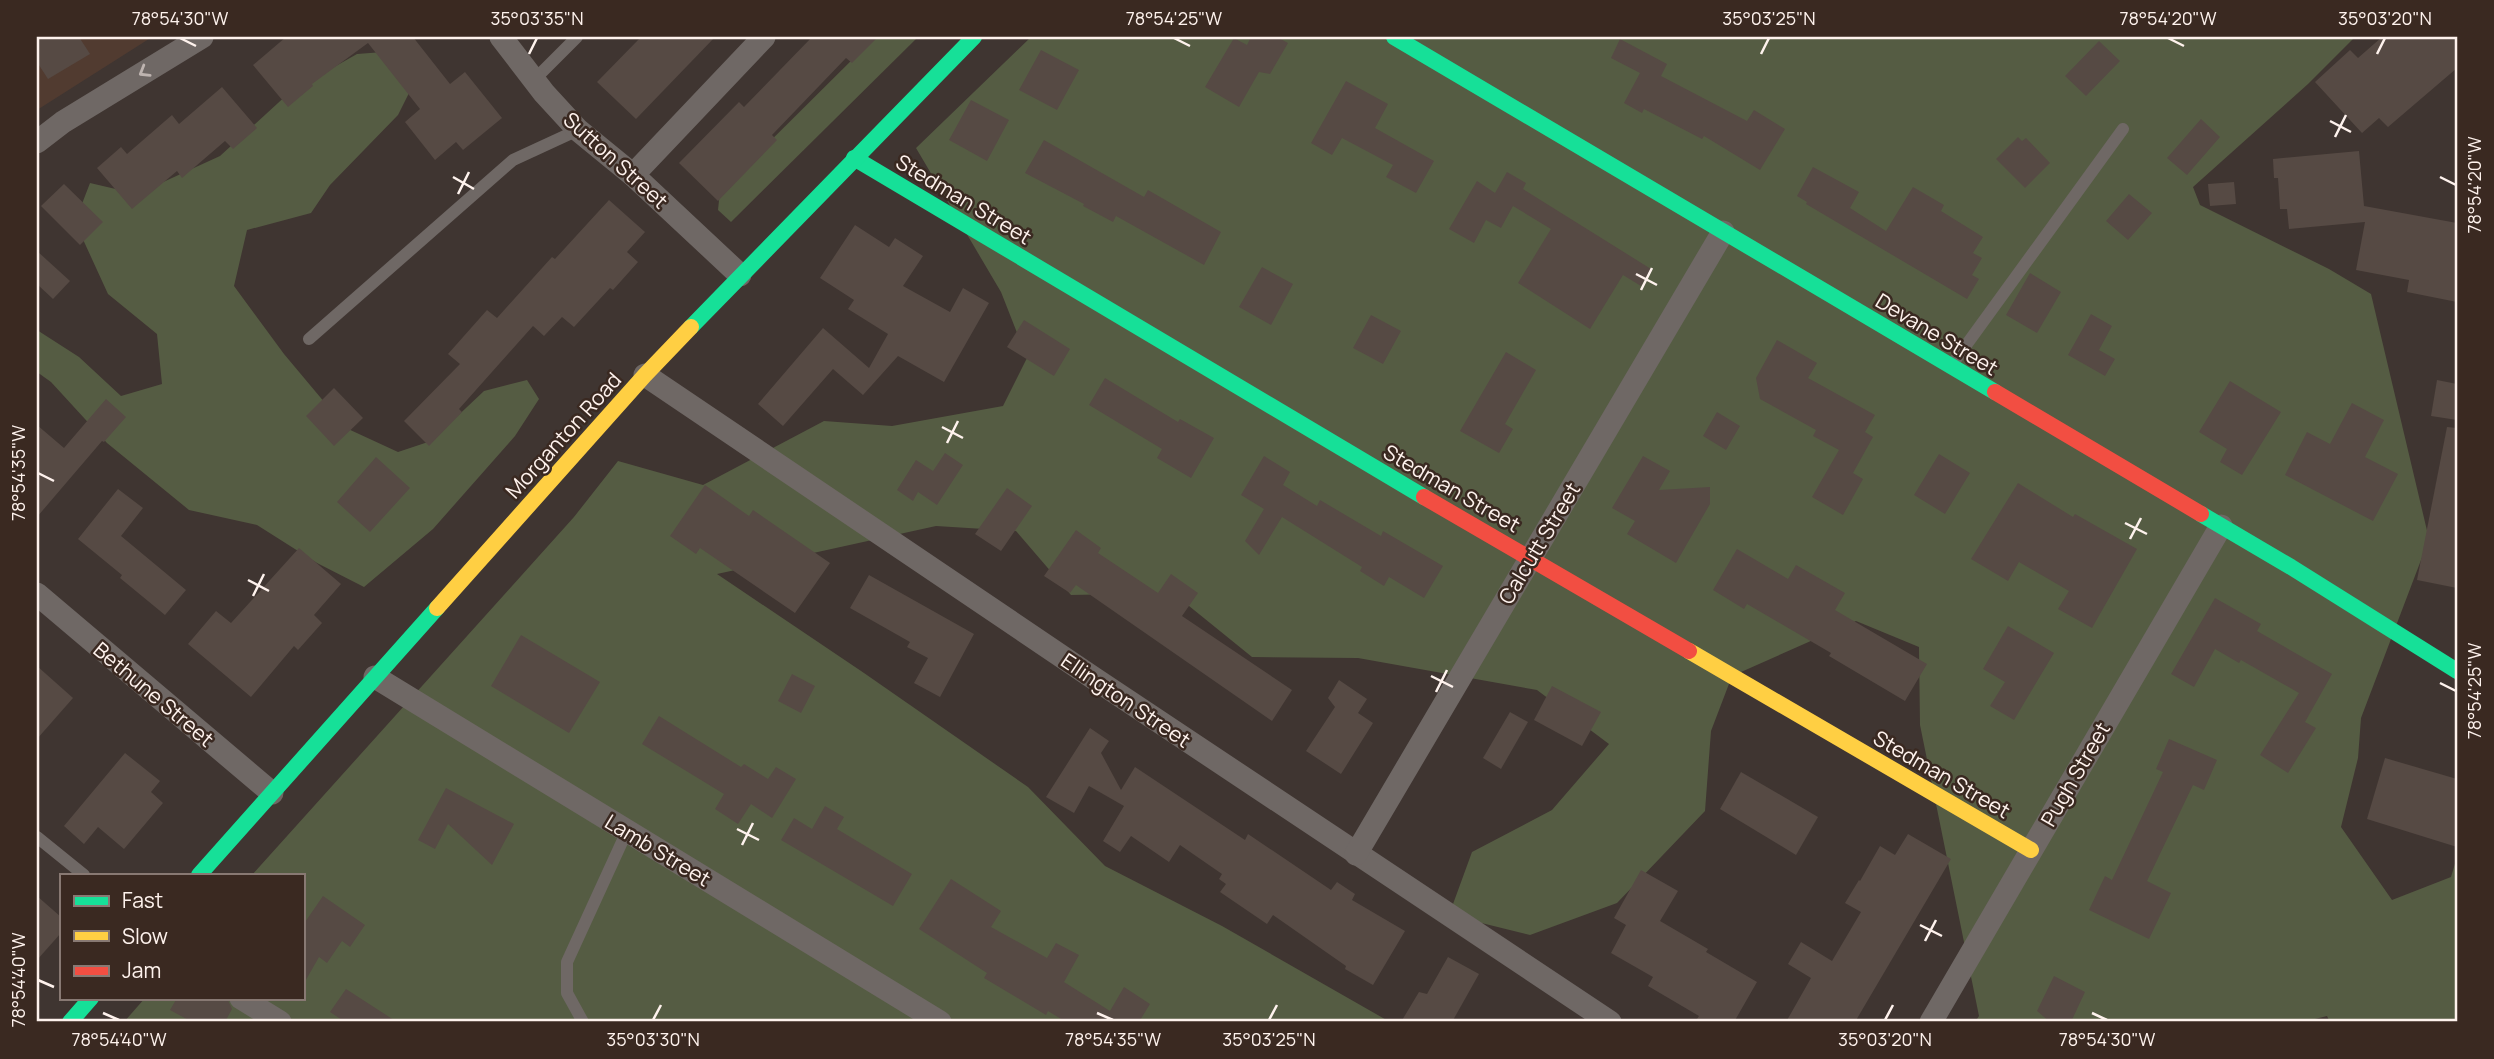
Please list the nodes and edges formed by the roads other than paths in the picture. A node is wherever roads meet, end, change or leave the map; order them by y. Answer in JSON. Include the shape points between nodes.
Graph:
{"nodes":[{"id":1,"x":202,"y":37,"type":"edge"},
{"id":2,"x":501,"y":37,"type":"edge"},
{"id":3,"x":577,"y":37,"type":"edge"},
{"id":4,"x":764,"y":37,"type":"edge"},
{"id":5,"x":974,"y":37,"type":"edge"},
{"id":6,"x":1394,"y":37,"type":"edge"},
{"id":7,"x":534,"y":80,"type":"junction"},
{"id":8,"x":578,"y":130,"type":"junction"},
{"id":9,"x":2123,"y":130,"type":"dead end"},
{"id":10,"x":37,"y":142,"type":"edge"},
{"id":11,"x":854,"y":159,"type":"junction"},
{"id":12,"x":633,"y":175,"type":"junction"},
{"id":13,"x":1723,"y":232,"type":"junction"},
{"id":14,"x":740,"y":275,"type":"junction"},
{"id":15,"x":309,"y":339,"type":"dead end"},
{"id":16,"x":1951,"y":366,"type":"junction"},
{"id":17,"x":645,"y":375,"type":"junction"},
{"id":18,"x":2221,"y":526,"type":"junction"},
{"id":19,"x":1530,"y":559,"type":"junction"},
{"id":20,"x":37,"y":594,"type":"edge"},
{"id":21,"x":2457,"y":671,"type":"edge"},
{"id":22,"x":375,"y":677,"type":"junction"},
{"id":23,"x":272,"y":793,"type":"junction"},
{"id":24,"x":627,"y":831,"type":"junction"},
{"id":25,"x":37,"y":837,"type":"edge"},
{"id":26,"x":2031,"y":850,"type":"junction"},
{"id":27,"x":1356,"y":854,"type":"junction"},
{"id":28,"x":83,"y":874,"type":"edge"},
{"id":29,"x":200,"y":874,"type":"edge"},
{"id":30,"x":89,"y":1000,"type":"edge"},
{"id":31,"x":243,"y":1000,"type":"edge"},
{"id":32,"x":70,"y":1022,"type":"edge"},
{"id":33,"x":280,"y":1022,"type":"edge"},
{"id":34,"x":583,"y":1022,"type":"edge"},
{"id":35,"x":940,"y":1022,"type":"edge"},
{"id":36,"x":1610,"y":1022,"type":"edge"},
{"id":37,"x":1931,"y":1022,"type":"edge"}],
"edges":[{"from":1,"to":10,"type":"street","one_way":true},
{"from":2,"to":7,"type":"street","name":"Sutton Street"},
{"from":3,"to":7,"type":"lane"},
{"from":4,"to":12,"type":"street"},
{"from":5,"to":11,"type":"street","name":"Morganton Road"},
{"from":6,"to":13,"type":"street","name":"Devane Street"},
{"from":7,"to":8,"type":"street","name":"Sutton Street"},
{"from":8,"to":12,"type":"street","name":"Sutton Street"},
{"from":8,"to":15,"type":"lane","via":[[513,160]]},
{"from":9,"to":16,"type":"lane"},
{"from":11,"to":14,"type":"street","name":"Morganton Road"},
{"from":11,"to":19,"type":"street","name":"Stedman Street"},
{"from":12,"to":14,"type":"street","name":"Sutton Street"},
{"from":13,"to":16,"type":"street","name":"Devane Street"},
{"from":13,"to":19,"type":"street","name":"Calcutt Street"},
{"from":14,"to":17,"type":"street","name":"Morganton Road"},
{"from":16,"to":18,"type":"street","name":"Devane Street"},
{"from":17,"to":22,"type":"street","name":"Morganton Road"},
{"from":17,"to":27,"type":"street","name":"Ellington Street"},
{"from":18,"to":21,"type":"street","name":"Devane Street"},
{"from":18,"to":26,"type":"street","name":"Pugh Street"},
{"from":19,"to":26,"type":"street","name":"Stedman Street"},
{"from":19,"to":27,"type":"street","name":"Calcutt Street"},
{"from":20,"to":23,"type":"street","name":"Bethune Street"},
{"from":22,"to":23,"type":"street","name":"Morganton Road"},
{"from":22,"to":24,"type":"street","name":"Lamb Street"},
{"from":23,"to":29,"type":"street","name":"Morganton Road"},
{"from":24,"to":34,"type":"lane","via":[[567,962],[567,993]]},
{"from":24,"to":35,"type":"street","name":"Lamb Street"},
{"from":25,"to":28,"type":"lane"},
{"from":26,"to":37,"type":"street","name":"Pugh Street"},
{"from":27,"to":36,"type":"street","name":"Ellington Street"},
{"from":30,"to":32,"type":"street"},
{"from":31,"to":33,"type":"street"}]}
